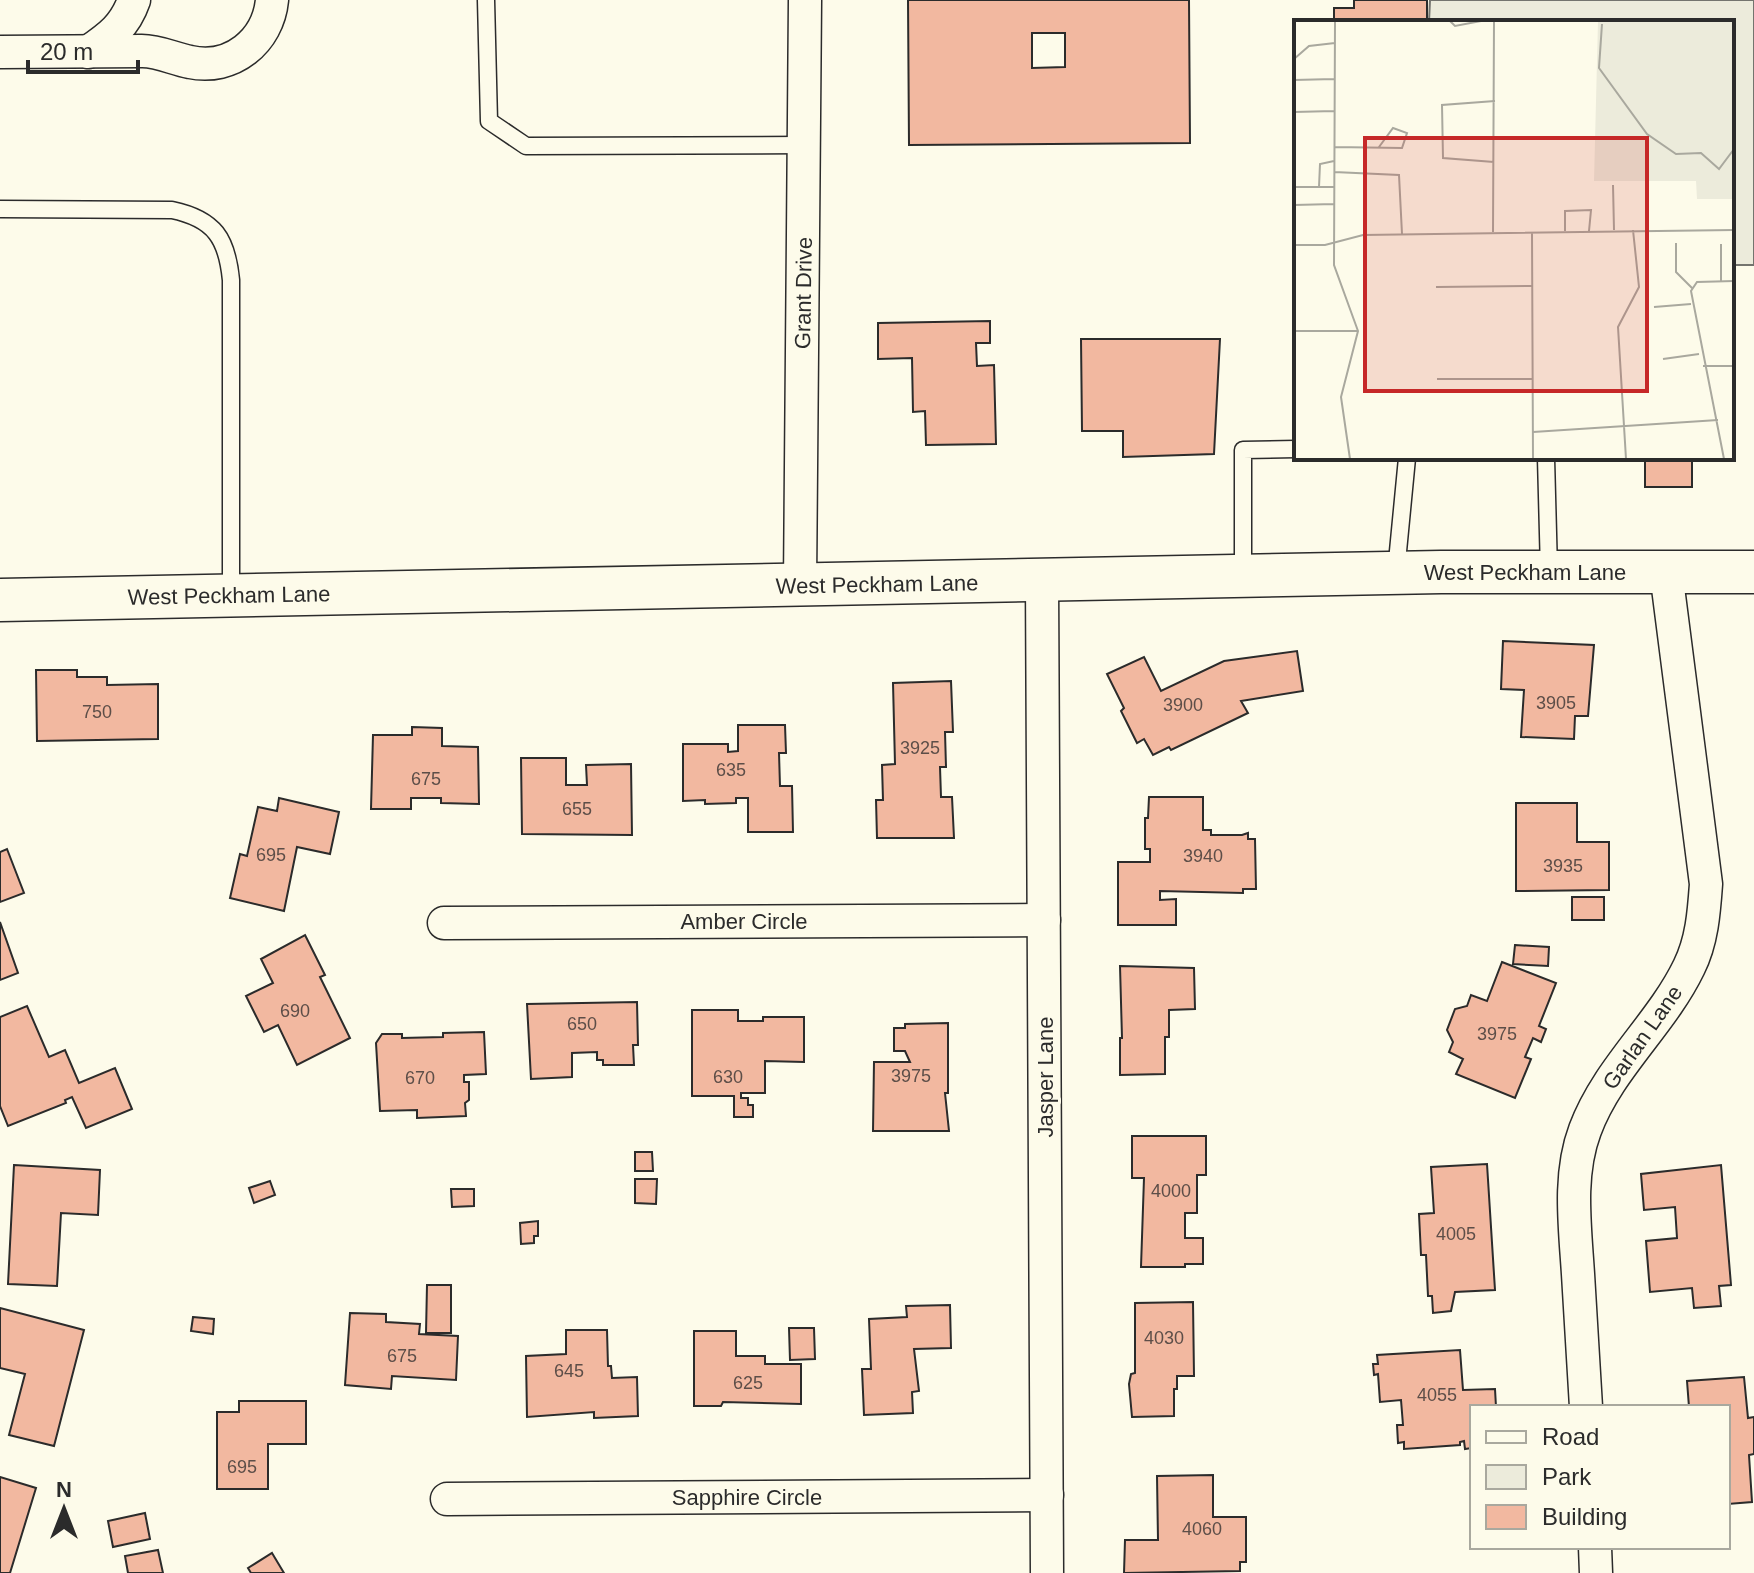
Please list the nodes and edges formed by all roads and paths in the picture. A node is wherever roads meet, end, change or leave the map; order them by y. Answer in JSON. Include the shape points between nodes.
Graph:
{"nodes":[{"id":1,"x":134,"y":0,"type":"edge"},
{"id":2,"x":272,"y":0,"type":"edge"},
{"id":3,"x":486,"y":0,"type":"edge"},
{"id":4,"x":805,"y":0,"type":"edge"},
{"id":5,"x":0,"y":52,"type":"edge"},
{"id":6,"x":88,"y":52,"type":"junction"},
{"id":7,"x":804,"y":145,"type":"junction"},
{"id":8,"x":0,"y":209,"type":"edge"},
{"id":9,"x":1294,"y":449,"type":"edge"},
{"id":10,"x":1407,"y":460,"type":"edge"},
{"id":11,"x":1546,"y":460,"type":"edge"},
{"id":12,"x":1549,"y":572,"type":"junction"},
{"id":13,"x":1666,"y":572,"type":"junction"},
{"id":14,"x":1754,"y":572,"type":"edge"},
{"id":15,"x":1396,"y":574,"type":"junction"},
{"id":16,"x":1243,"y":576,"type":"junction"},
{"id":17,"x":1042,"y":580,"type":"junction"},
{"id":18,"x":800,"y":585,"type":"junction"},
{"id":19,"x":231,"y":595,"type":"junction"},
{"id":20,"x":0,"y":600,"type":"edge"},
{"id":21,"x":1044,"y":920,"type":"junction"},
{"id":22,"x":444,"y":923,"type":"dead end"},
{"id":23,"x":1586,"y":1405,"type":"edge"},
{"id":24,"x":1047,"y":1495,"type":"junction"},
{"id":25,"x":447,"y":1499,"type":"dead end"},
{"id":26,"x":1595,"y":1549,"type":"edge"},
{"id":27,"x":1047,"y":1573,"type":"edge"},
{"id":28,"x":1596,"y":1573,"type":"edge"}],
"edges":[{"from":1,"to":6,"type":"street","via":[[126,21]]},
{"from":2,"to":6,"type":"street","via":[[261,35],[230,60],[193,63],[148,51]]},
{"from":3,"to":7,"type":"lane","via":[[489,121],[526,146]]},
{"from":4,"to":7,"type":"street","name":"Grant Drive"},
{"from":5,"to":6,"type":"street"},
{"from":7,"to":18,"type":"street","name":"Grant Drive"},
{"from":8,"to":19,"type":"lane","via":[[172,210],[199,219],[223,239],[231,280]]},
{"from":9,"to":16,"type":"lane","via":[[1243,450]]},
{"from":10,"to":15,"type":"lane"},
{"from":11,"to":12,"type":"lane"},
{"from":12,"to":13,"type":"street","name":"West Peckham Lane"},
{"from":12,"to":15,"type":"street","name":"West Peckham Lane"},
{"from":13,"to":14,"type":"street","name":"West Peckham Lane"},
{"from":13,"to":23,"type":"street","name":"Garlan Lane","via":[[1706,884],[1703,924],[1691,964],[1670,1001],[1604,1089],[1584,1131],[1574,1213]]},
{"from":15,"to":16,"type":"street","name":"West Peckham Lane"},
{"from":16,"to":17,"type":"street","name":"West Peckham Lane"},
{"from":17,"to":18,"type":"street","name":"West Peckham Lane"},
{"from":17,"to":21,"type":"street","name":"Jasper Lane"},
{"from":18,"to":19,"type":"street","name":"West Peckham Lane"},
{"from":19,"to":20,"type":"street","name":"West Peckham Lane"},
{"from":21,"to":22,"type":"street","name":"Amber Circle"},
{"from":21,"to":24,"type":"street","name":"Jasper Lane"},
{"from":24,"to":25,"type":"street","name":"Sapphire Circle"},
{"from":24,"to":27,"type":"street","name":"Jasper Lane"},
{"from":26,"to":28,"type":"street"}]}
